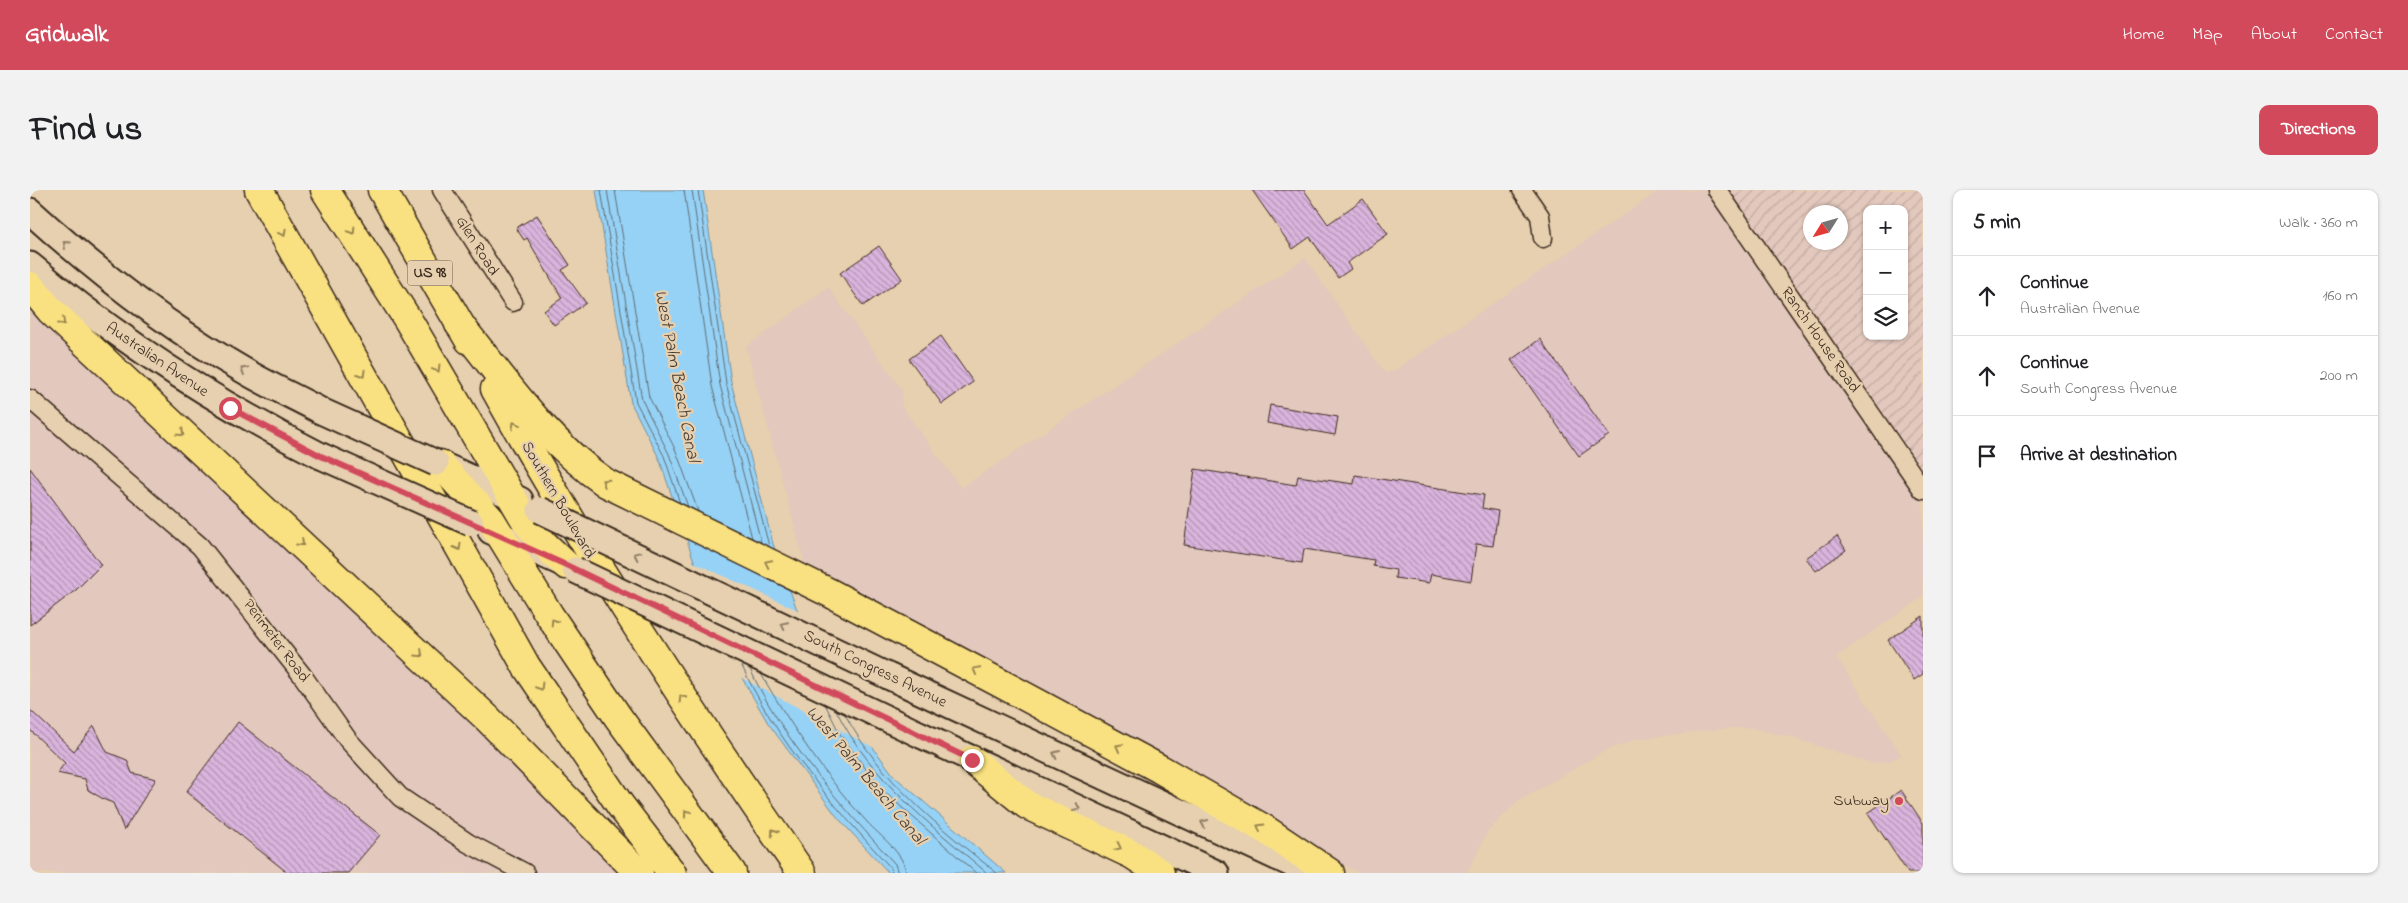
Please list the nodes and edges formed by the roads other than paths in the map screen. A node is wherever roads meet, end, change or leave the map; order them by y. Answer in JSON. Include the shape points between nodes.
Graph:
{"nodes":[{"id":1,"x":259,"y":190,"type":"edge"},
{"id":2,"x":325,"y":190,"type":"edge"},
{"id":3,"x":382,"y":190,"type":"edge"},
{"id":4,"x":442,"y":190,"type":"edge"},
{"id":5,"x":1522,"y":190,"type":"edge"},
{"id":6,"x":1717,"y":190,"type":"edge"},
{"id":7,"x":30,"y":211,"type":"edge"},
{"id":8,"x":1543,"y":238,"type":"dead end"},
{"id":9,"x":30,"y":265,"type":"edge"},
{"id":10,"x":30,"y":286,"type":"edge"},
{"id":11,"x":513,"y":302,"type":"dead end"},
{"id":12,"x":459,"y":324,"type":"junction"},
{"id":13,"x":30,"y":399,"type":"edge"},
{"id":14,"x":438,"y":463,"type":"junction"},
{"id":15,"x":1923,"y":490,"type":"edge"},
{"id":16,"x":512,"y":497,"type":"junction"},
{"id":17,"x":501,"y":536,"type":"junction"},
{"id":18,"x":571,"y":567,"type":"junction"},
{"id":19,"x":972,"y":760,"type":"junction"},
{"id":20,"x":525,"y":873,"type":"edge"},
{"id":21,"x":639,"y":873,"type":"edge"},
{"id":22,"x":672,"y":873,"type":"edge"},
{"id":23,"x":732,"y":873,"type":"edge"},
{"id":24,"x":802,"y":873,"type":"edge"},
{"id":25,"x":1160,"y":873,"type":"edge"},
{"id":26,"x":1216,"y":873,"type":"edge"},
{"id":27,"x":1311,"y":873,"type":"edge"},
{"id":28,"x":1330,"y":873,"type":"edge"}],
"edges":[{"from":1,"to":22,"type":"highway","one_way":true,"via":[[526,666],[587,759]]},
{"from":2,"to":16,"type":"highway","one_way":true,"via":[[413,328]]},
{"from":3,"to":12,"type":"highway","name":"Southern Boulevard","number":"US 98"},
{"from":4,"to":11,"type":"street","name":"Glen Road"},
{"from":5,"to":8,"type":"street","via":[[1540,216]]},
{"from":6,"to":15,"type":"street","name":"Ranch House Road"},
{"from":14,"to":7,"type":"main road","one_way":true,"bridge":true,"via":[[320,411],[243,370],[133,298],[73,251]]},
{"from":9,"to":17,"type":"main road","name":"Australian Avenue","bridge":true,"via":[[113,332],[253,421],[321,456]]},
{"from":10,"to":21,"type":"highway","one_way":true,"via":[[64,324],[487,718]]},
{"from":24,"to":12,"type":"highway","name":"Southern Boulevard","number":"US 98","one_way":true,"via":[[700,725],[598,568]]},
{"from":28,"to":12,"type":"highway","one_way":true,"via":[[1266,830],[1160,769],[812,584],[612,486],[572,458]]},
{"from":13,"to":20,"type":"street","name":"Perimeter Road","via":[[200,546],[302,675],[348,740],[400,797],[468,843]]},
{"from":14,"to":16,"type":"main road","name":"South Congress Avenue"},
{"from":14,"to":17,"type":"highway","via":[[473,498]]},
{"from":16,"to":18,"type":"highway","via":[[533,531]]},
{"from":27,"to":16,"type":"main road","name":"South Congress Avenue","one_way":true,"bridge":true},
{"from":17,"to":18,"type":"main road","name":"Australian Avenue"},
{"from":23,"to":17,"type":"highway","one_way":true,"via":[[613,710]]},
{"from":18,"to":19,"type":"main road","bridge":true},
{"from":19,"to":25,"type":"highway","one_way":true,"via":[[1027,805],[1133,855]]},
{"from":19,"to":26,"type":"main road","one_way":true}]}
